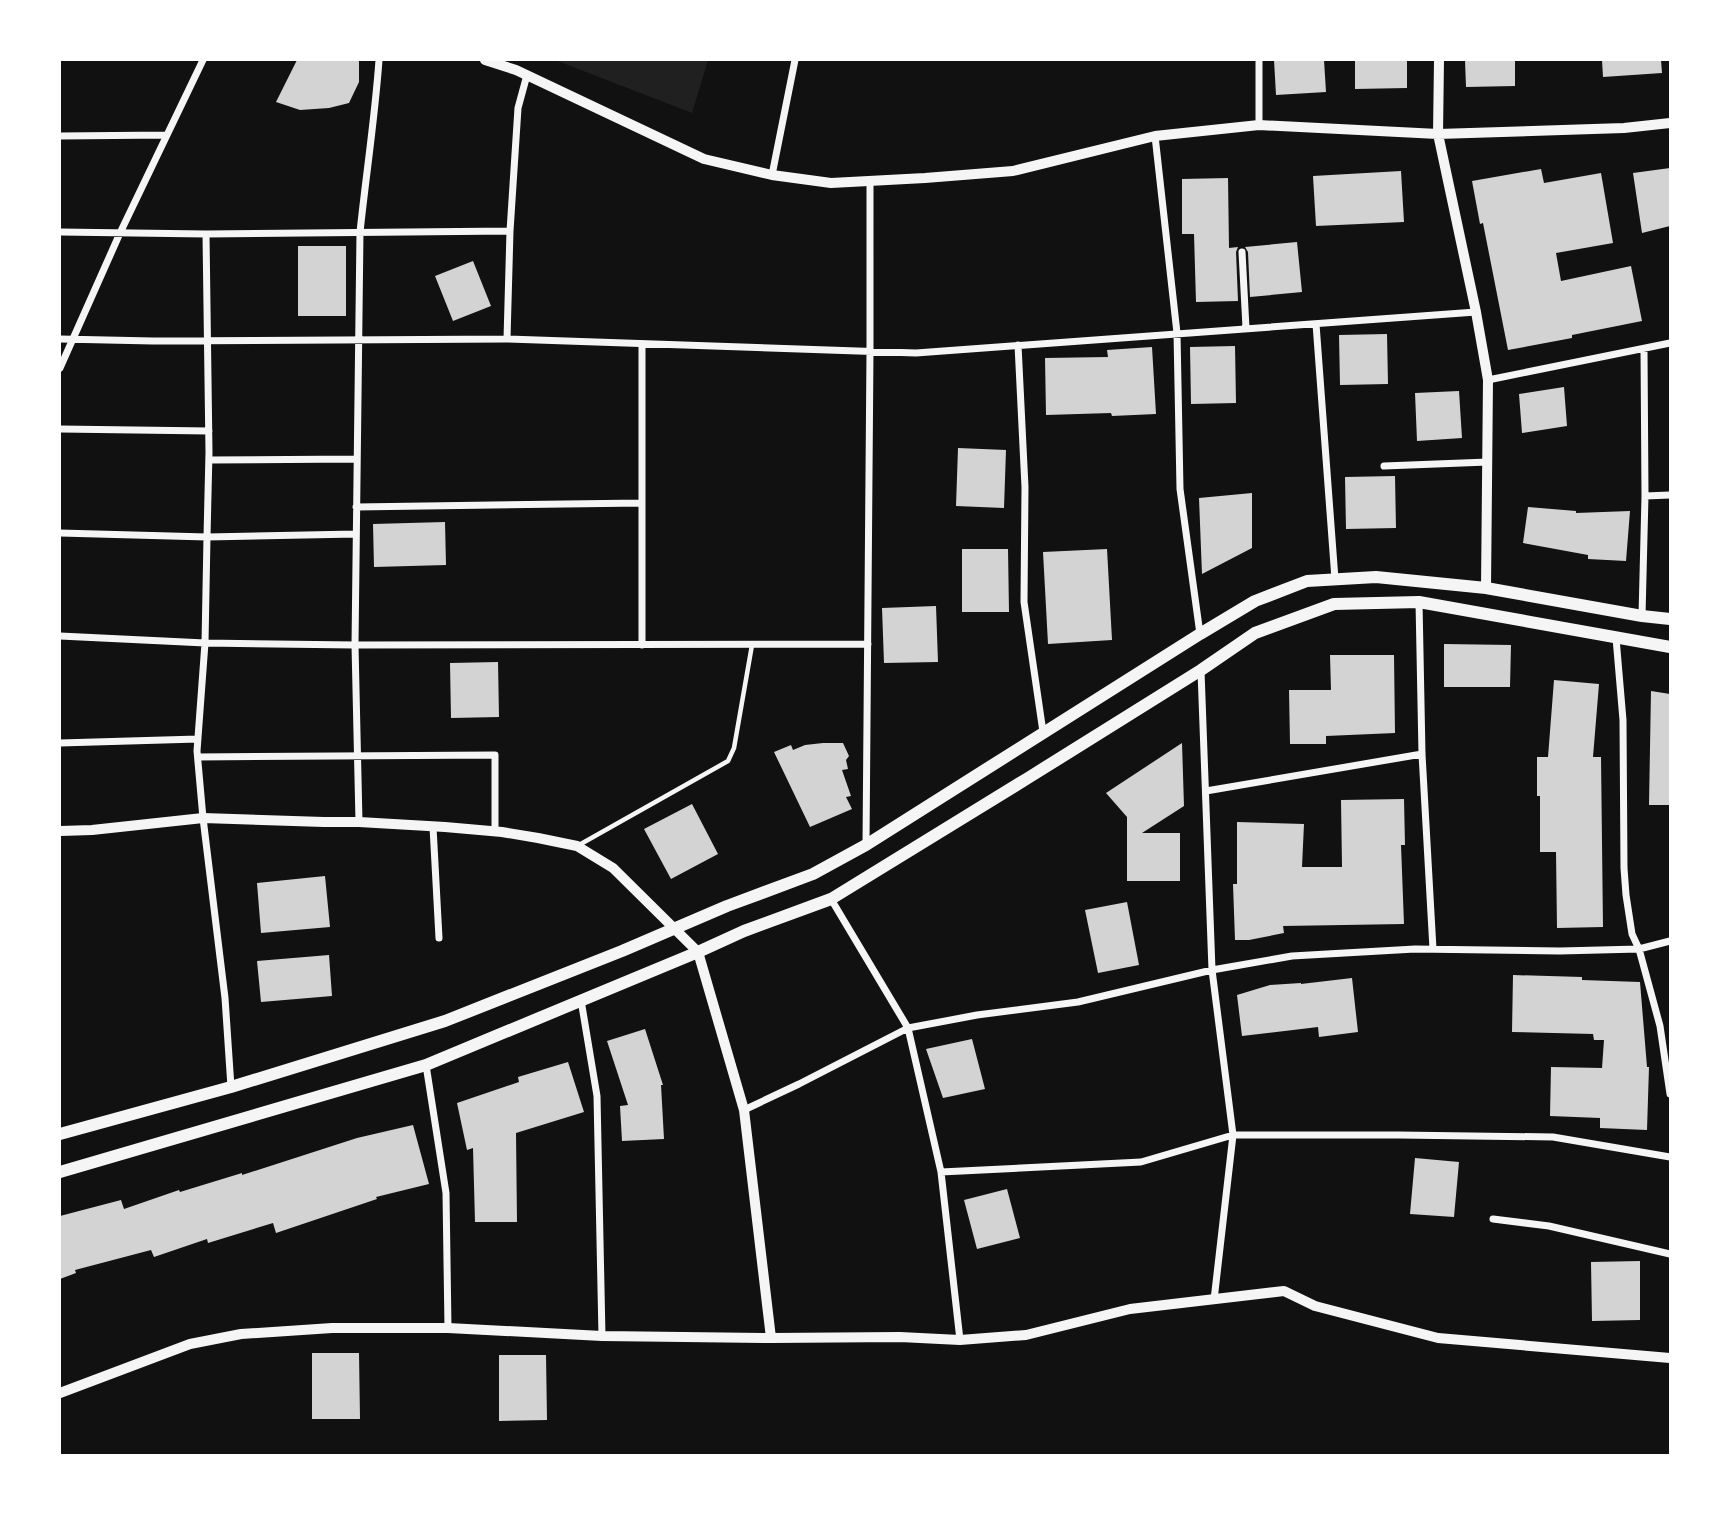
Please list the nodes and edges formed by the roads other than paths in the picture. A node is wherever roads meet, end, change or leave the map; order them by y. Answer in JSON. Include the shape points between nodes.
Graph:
{"nodes":[{"id":1,"x":203,"y":60,"type":"edge"},
{"id":2,"x":379,"y":60,"type":"edge"},
{"id":3,"x":485,"y":60,"type":"edge"},
{"id":4,"x":795,"y":60,"type":"edge"},
{"id":5,"x":1259,"y":60,"type":"edge"},
{"id":6,"x":1439,"y":60,"type":"edge"},
{"id":7,"x":527,"y":75,"type":"junction"},
{"id":8,"x":1671,"y":123,"type":"edge"},
{"id":9,"x":1259,"y":125,"type":"junction"},
{"id":10,"x":1438,"y":134,"type":"junction"},
{"id":11,"x":60,"y":135,"type":"edge"},
{"id":12,"x":167,"y":135,"type":"junction"},
{"id":13,"x":1155,"y":136,"type":"junction"},
{"id":14,"x":772,"y":175,"type":"junction"},
{"id":15,"x":870,"y":181,"type":"junction"},
{"id":16,"x":510,"y":231,"type":"junction"},
{"id":17,"x":60,"y":232,"type":"edge"},
{"id":18,"x":360,"y":232,"type":"junction"},
{"id":19,"x":120,"y":233,"type":"junction"},
{"id":20,"x":206,"y":234,"type":"junction"},
{"id":21,"x":1242,"y":252,"type":"dead end"},
{"id":22,"x":1476,"y":312,"type":"junction"},
{"id":23,"x":1316,"y":324,"type":"junction"},
{"id":24,"x":1246,"y":328,"type":"junction"},
{"id":25,"x":1177,"y":333,"type":"junction"},
{"id":26,"x":507,"y":339,"type":"junction"},
{"id":27,"x":60,"y":340,"type":"edge"},
{"id":28,"x":72,"y":340,"type":"junction"},
{"id":29,"x":358,"y":340,"type":"junction"},
{"id":30,"x":208,"y":341,"type":"junction"},
{"id":31,"x":642,"y":344,"type":"junction"},
{"id":32,"x":1671,"y":344,"type":"edge"},
{"id":33,"x":1017,"y":345,"type":"junction"},
{"id":34,"x":1644,"y":349,"type":"junction"},
{"id":35,"x":870,"y":351,"type":"junction"},
{"id":36,"x":60,"y":368,"type":"edge"},
{"id":37,"x":1488,"y":380,"type":"junction"},
{"id":38,"x":60,"y":429,"type":"edge"},
{"id":39,"x":209,"y":431,"type":"junction"},
{"id":40,"x":356,"y":459,"type":"junction"},
{"id":41,"x":209,"y":460,"type":"junction"},
{"id":42,"x":1488,"y":462,"type":"junction"},
{"id":43,"x":1384,"y":466,"type":"dead end"},
{"id":44,"x":1671,"y":495,"type":"edge"},
{"id":45,"x":1644,"y":496,"type":"junction"},
{"id":46,"x":642,"y":503,"type":"junction"},
{"id":47,"x":356,"y":507,"type":"junction"},
{"id":48,"x":60,"y":533,"type":"edge"},
{"id":49,"x":356,"y":534,"type":"junction"},
{"id":50,"x":207,"y":537,"type":"junction"},
{"id":51,"x":1335,"y":579,"type":"junction"},
{"id":52,"x":1486,"y":588,"type":"junction"},
{"id":53,"x":1419,"y":602,"type":"junction"},
{"id":54,"x":1642,"y":616,"type":"junction"},
{"id":55,"x":1671,"y":620,"type":"edge"},
{"id":56,"x":1200,"y":634,"type":"junction"},
{"id":57,"x":60,"y":636,"type":"edge"},
{"id":58,"x":1616,"y":638,"type":"junction"},
{"id":59,"x":205,"y":643,"type":"junction"},
{"id":60,"x":868,"y":644,"type":"junction"},
{"id":61,"x":355,"y":645,"type":"junction"},
{"id":62,"x":642,"y":645,"type":"junction"},
{"id":63,"x":752,"y":645,"type":"junction"},
{"id":64,"x":1671,"y":647,"type":"edge"},
{"id":65,"x":1201,"y":670,"type":"junction"},
{"id":66,"x":1043,"y":732,"type":"junction"},
{"id":67,"x":198,"y":739,"type":"junction"},
{"id":68,"x":60,"y":743,"type":"edge"},
{"id":69,"x":1422,"y":754,"type":"junction"},
{"id":70,"x":198,"y":757,"type":"junction"},
{"id":71,"x":358,"y":757,"type":"junction"},
{"id":72,"x":1206,"y":791,"type":"junction"},
{"id":73,"x":203,"y":818,"type":"junction"},
{"id":74,"x":359,"y":822,"type":"junction"},
{"id":75,"x":433,"y":827,"type":"junction"},
{"id":76,"x":60,"y":831,"type":"edge"},
{"id":77,"x":495,"y":832,"type":"junction"},
{"id":78,"x":866,"y":845,"type":"junction"},
{"id":79,"x":577,"y":846,"type":"junction"},
{"id":80,"x":831,"y":899,"type":"junction"},
{"id":81,"x":675,"y":928,"type":"junction"},
{"id":82,"x":439,"y":938,"type":"dead end"},
{"id":83,"x":1671,"y":941,"type":"edge"},
{"id":84,"x":1433,"y":949,"type":"junction"},
{"id":85,"x":1639,"y":949,"type":"junction"},
{"id":86,"x":698,"y":952,"type":"junction"},
{"id":87,"x":1212,"y":970,"type":"junction"},
{"id":88,"x":582,"y":1000,"type":"junction"},
{"id":89,"x":908,"y":1028,"type":"junction"},
{"id":90,"x":426,"y":1065,"type":"junction"},
{"id":91,"x":231,"y":1087,"type":"junction"},
{"id":92,"x":1671,"y":1094,"type":"edge"},
{"id":93,"x":744,"y":1110,"type":"junction"},
{"id":94,"x":60,"y":1134,"type":"edge"},
{"id":95,"x":1233,"y":1135,"type":"junction"},
{"id":96,"x":1671,"y":1157,"type":"edge"},
{"id":97,"x":60,"y":1172,"type":"edge"},
{"id":98,"x":941,"y":1172,"type":"junction"},
{"id":99,"x":1493,"y":1219,"type":"dead end"},
{"id":100,"x":1671,"y":1254,"type":"edge"},
{"id":101,"x":1214,"y":1300,"type":"junction"},
{"id":102,"x":448,"y":1328,"type":"junction"},
{"id":103,"x":602,"y":1336,"type":"junction"},
{"id":104,"x":771,"y":1338,"type":"junction"},
{"id":105,"x":960,"y":1340,"type":"junction"},
{"id":106,"x":1671,"y":1358,"type":"edge"},
{"id":107,"x":60,"y":1394,"type":"edge"}],
"edges":[{"from":1,"to":12,"type":"street"},
{"from":2,"to":18,"type":"street"},
{"from":3,"to":7,"type":"street"},
{"from":4,"to":14,"type":"street"},
{"from":5,"to":9,"type":"street"},
{"from":6,"to":10,"type":"street"},
{"from":7,"to":14,"type":"street","via":[[704,159]]},
{"from":7,"to":16,"type":"street","via":[[518,108]]},
{"from":8,"to":10,"type":"street"},
{"from":9,"to":10,"type":"street"},
{"from":9,"to":13,"type":"street"},
{"from":10,"to":22,"type":"street"},
{"from":11,"to":12,"type":"street"},
{"from":12,"to":19,"type":"street"},
{"from":13,"to":15,"type":"street","via":[[1013,171]]},
{"from":13,"to":25,"type":"street"},
{"from":14,"to":15,"type":"street","via":[[831,183]]},
{"from":15,"to":35,"type":"street"},
{"from":16,"to":18,"type":"street"},
{"from":16,"to":26,"type":"street"},
{"from":17,"to":19,"type":"street"},
{"from":18,"to":20,"type":"street"},
{"from":18,"to":29,"type":"street"},
{"from":19,"to":20,"type":"street"},
{"from":19,"to":28,"type":"street"},
{"from":20,"to":30,"type":"street"},
{"from":21,"to":24,"type":"street"},
{"from":22,"to":23,"type":"street"},
{"from":22,"to":37,"type":"street"},
{"from":23,"to":24,"type":"street"},
{"from":23,"to":51,"type":"street"},
{"from":24,"to":25,"type":"street"},
{"from":25,"to":33,"type":"street"},
{"from":25,"to":56,"type":"street","via":[[1180,489]]},
{"from":26,"to":29,"type":"street"},
{"from":26,"to":31,"type":"street"},
{"from":27,"to":28,"type":"street"},
{"from":28,"to":30,"type":"street"},
{"from":28,"to":36,"type":"street"},
{"from":29,"to":30,"type":"street"},
{"from":29,"to":40,"type":"street"},
{"from":30,"to":39,"type":"street"},
{"from":31,"to":35,"type":"street"},
{"from":31,"to":46,"type":"street"},
{"from":32,"to":34,"type":"street"},
{"from":33,"to":35,"type":"street"},
{"from":33,"to":66,"type":"street","via":[[1025,487],[1024,602]]},
{"from":34,"to":37,"type":"street"},
{"from":34,"to":45,"type":"street"},
{"from":35,"to":60,"type":"street"},
{"from":37,"to":42,"type":"street"},
{"from":38,"to":39,"type":"street"},
{"from":39,"to":41,"type":"street"},
{"from":40,"to":41,"type":"street"},
{"from":40,"to":47,"type":"street"},
{"from":41,"to":50,"type":"street"},
{"from":42,"to":43,"type":"street"},
{"from":42,"to":52,"type":"street"},
{"from":44,"to":45,"type":"street"},
{"from":45,"to":54,"type":"street"},
{"from":46,"to":47,"type":"street"},
{"from":46,"to":62,"type":"street"},
{"from":47,"to":49,"type":"street"},
{"from":48,"to":50,"type":"street"},
{"from":49,"to":50,"type":"street"},
{"from":49,"to":61,"type":"street"},
{"from":50,"to":59,"type":"street"},
{"from":51,"to":52,"type":"main road","via":[[1376,577]]},
{"from":51,"to":56,"type":"main road","via":[[1307,581],[1255,601]]},
{"from":52,"to":54,"type":"main road"},
{"from":53,"to":58,"type":"main road"},
{"from":53,"to":65,"type":"main road","via":[[1334,604],[1255,633]]},
{"from":53,"to":69,"type":"street"},
{"from":54,"to":55,"type":"main road"},
{"from":56,"to":66,"type":"main road"},
{"from":57,"to":59,"type":"street"},
{"from":58,"to":64,"type":"main road"},
{"from":58,"to":85,"type":"street","via":[[1623,720],[1624,869],[1632,934]]},
{"from":59,"to":61,"type":"street"},
{"from":59,"to":67,"type":"street"},
{"from":60,"to":63,"type":"street"},
{"from":60,"to":78,"type":"street"},
{"from":61,"to":62,"type":"street"},
{"from":61,"to":71,"type":"street"},
{"from":62,"to":63,"type":"street"},
{"from":63,"to":79,"type":"lane","via":[[728,761]]},
{"from":65,"to":72,"type":"street"},
{"from":65,"to":80,"type":"main road"},
{"from":66,"to":78,"type":"main road"},
{"from":67,"to":68,"type":"street"},
{"from":67,"to":70,"type":"street"},
{"from":69,"to":72,"type":"street"},
{"from":69,"to":84,"type":"street"},
{"from":70,"to":71,"type":"street"},
{"from":70,"to":73,"type":"street"},
{"from":71,"to":74,"type":"street"},
{"from":71,"to":77,"type":"street","via":[[495,755]]},
{"from":72,"to":87,"type":"street"},
{"from":73,"to":74,"type":"street"},
{"from":73,"to":76,"type":"street"},
{"from":73,"to":91,"type":"street"},
{"from":74,"to":75,"type":"street"},
{"from":75,"to":77,"type":"street"},
{"from":75,"to":82,"type":"street"},
{"from":77,"to":79,"type":"street"},
{"from":78,"to":81,"type":"main road","via":[[813,874]]},
{"from":79,"to":81,"type":"street","via":[[613,868]]},
{"from":80,"to":86,"type":"main road"},
{"from":80,"to":89,"type":"street"},
{"from":81,"to":86,"type":"street"},
{"from":81,"to":91,"type":"main road","via":[[445,1021]]},
{"from":83,"to":85,"type":"street"},
{"from":84,"to":85,"type":"street"},
{"from":84,"to":87,"type":"street","via":[[1292,956]]},
{"from":85,"to":92,"type":"street","via":[[1660,1026]]},
{"from":86,"to":88,"type":"main road"},
{"from":86,"to":93,"type":"street"},
{"from":87,"to":89,"type":"street","via":[[1078,1002]]},
{"from":87,"to":95,"type":"street"},
{"from":88,"to":90,"type":"main road"},
{"from":88,"to":103,"type":"street","via":[[597,1096]]},
{"from":89,"to":93,"type":"street"},
{"from":89,"to":98,"type":"street"},
{"from":90,"to":97,"type":"main road"},
{"from":90,"to":102,"type":"street","via":[[446,1193]]},
{"from":91,"to":94,"type":"main road"},
{"from":93,"to":104,"type":"street"},
{"from":95,"to":96,"type":"street","via":[[1553,1137]]},
{"from":95,"to":98,"type":"street","via":[[1141,1162]]},
{"from":95,"to":101,"type":"street"},
{"from":98,"to":105,"type":"street"},
{"from":99,"to":100,"type":"street","via":[[1549,1226]]},
{"from":101,"to":105,"type":"street","via":[[1130,1310],[1026,1335]]},
{"from":101,"to":106,"type":"street","via":[[1284,1291],[1315,1306],[1438,1338]]},
{"from":102,"to":103,"type":"street"},
{"from":102,"to":107,"type":"street","via":[[241,1334],[190,1344]]},
{"from":103,"to":104,"type":"street"},
{"from":104,"to":105,"type":"street"}]}
